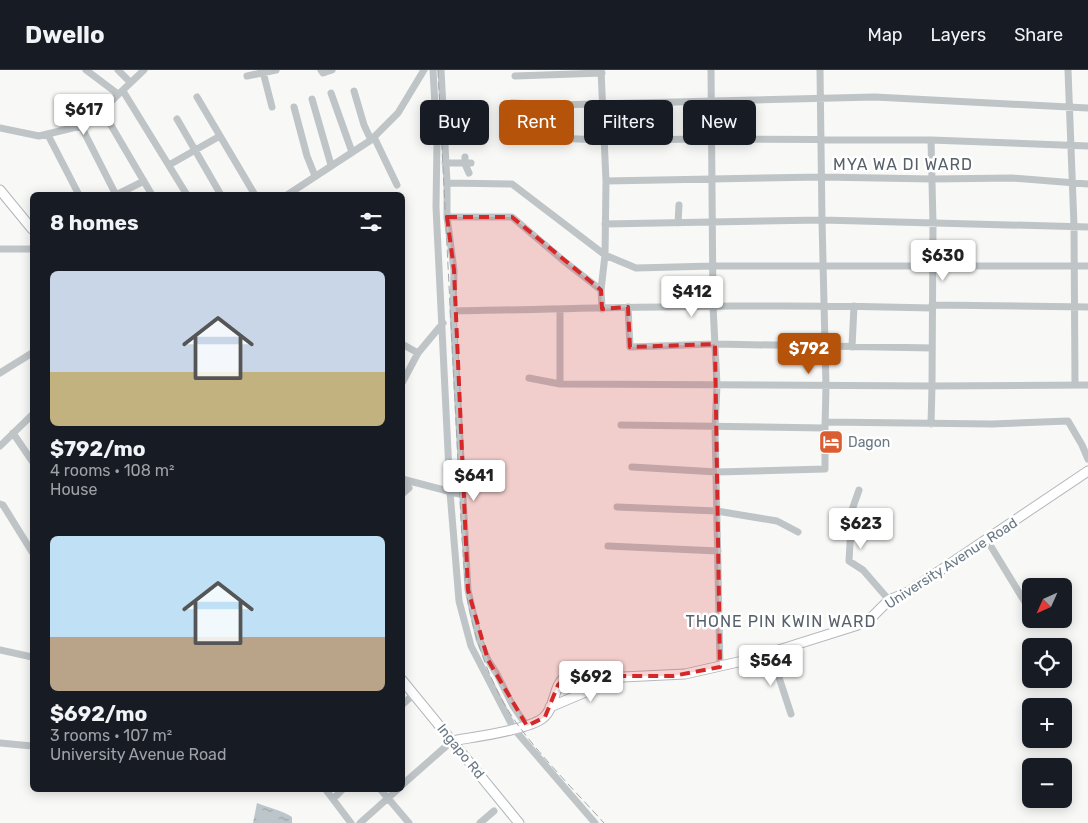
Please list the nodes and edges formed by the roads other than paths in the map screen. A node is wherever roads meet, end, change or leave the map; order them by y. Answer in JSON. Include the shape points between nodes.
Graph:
{"nodes":[{"id":1,"x":86,"y":70,"type":"edge"},
{"id":2,"x":118,"y":70,"type":"edge"},
{"id":3,"x":144,"y":70,"type":"edge"},
{"id":4,"x":276,"y":70,"type":"edge"},
{"id":5,"x":321,"y":70,"type":"edge"},
{"id":6,"x":332,"y":70,"type":"edge"},
{"id":7,"x":424,"y":70,"type":"edge"},
{"id":8,"x":433,"y":70,"type":"edge"},
{"id":9,"x":441,"y":70,"type":"edge"},
{"id":10,"x":711,"y":70,"type":"edge"},
{"id":11,"x":820,"y":70,"type":"edge"},
{"id":12,"x":1068,"y":70,"type":"edge"},
{"id":13,"x":264,"y":72,"type":"junction"},
{"id":14,"x":602,"y":72,"type":"edge"},
{"id":15,"x":247,"y":76,"type":"dead end"},
{"id":16,"x":515,"y":76,"type":"dead end"},
{"id":17,"x":130,"y":82,"type":"junction"},
{"id":18,"x":354,"y":91,"type":"dead end"},
{"id":19,"x":121,"y":92,"type":"junction"},
{"id":20,"x":331,"y":93,"type":"dead end"},
{"id":21,"x":197,"y":97,"type":"dead end"},
{"id":22,"x":312,"y":99,"type":"dead end"},
{"id":23,"x":820,"y":99,"type":"junction"},
{"id":24,"x":602,"y":100,"type":"edge"},
{"id":25,"x":711,"y":100,"type":"edge"},
{"id":26,"x":756,"y":100,"type":"edge"},
{"id":27,"x":272,"y":107,"type":"dead end"},
{"id":28,"x":294,"y":107,"type":"dead end"},
{"id":29,"x":1069,"y":107,"type":"junction"},
{"id":30,"x":1088,"y":108,"type":"edge"},
{"id":31,"x":102,"y":110,"type":"junction"},
{"id":32,"x":177,"y":119,"type":"dead end"},
{"id":33,"x":80,"y":126,"type":"junction"},
{"id":34,"x":0,"y":128,"type":"edge"},
{"id":35,"x":48,"y":135,"type":"junction"},
{"id":36,"x":220,"y":136,"type":"junction"},
{"id":37,"x":373,"y":138,"type":"junction"},
{"id":38,"x":756,"y":139,"type":"edge"},
{"id":39,"x":822,"y":139,"type":"junction"},
{"id":40,"x":931,"y":140,"type":"junction"},
{"id":41,"x":604,"y":145,"type":"edge"},
{"id":42,"x":711,"y":145,"type":"edge"},
{"id":43,"x":1070,"y":145,"type":"junction"},
{"id":44,"x":1088,"y":146,"type":"edge"},
{"id":45,"x":194,"y":150,"type":"junction"},
{"id":46,"x":352,"y":152,"type":"junction"},
{"id":47,"x":445,"y":163,"type":"junction"},
{"id":48,"x":169,"y":165,"type":"junction"},
{"id":49,"x":331,"y":165,"type":"junction"},
{"id":50,"x":470,"y":173,"type":"dead end"},
{"id":51,"x":315,"y":176,"type":"junction"},
{"id":52,"x":822,"y":178,"type":"junction"},
{"id":53,"x":932,"y":179,"type":"junction"},
{"id":54,"x":713,"y":180,"type":"junction"},
{"id":55,"x":144,"y":181,"type":"junction"},
{"id":56,"x":606,"y":181,"type":"junction"},
{"id":57,"x":447,"y":183,"type":"junction"},
{"id":58,"x":1072,"y":183,"type":"junction"},
{"id":59,"x":1088,"y":184,"type":"edge"},
{"id":60,"x":397,"y":185,"type":"dead end"},
{"id":61,"x":0,"y":190,"type":"edge"},
{"id":62,"x":77,"y":192,"type":"edge"},
{"id":63,"x":114,"y":192,"type":"edge"},
{"id":64,"x":122,"y":192,"type":"edge"},
{"id":65,"x":150,"y":192,"type":"edge"},
{"id":66,"x":185,"y":192,"type":"edge"},
{"id":67,"x":219,"y":192,"type":"edge"},
{"id":68,"x":254,"y":192,"type":"edge"},
{"id":69,"x":291,"y":192,"type":"edge"},
{"id":70,"x":679,"y":205,"type":"dead end"},
{"id":71,"x":447,"y":217,"type":"junction"},
{"id":72,"x":822,"y":220,"type":"junction"},
{"id":73,"x":713,"y":222,"type":"junction"},
{"id":74,"x":678,"y":223,"type":"junction"},
{"id":75,"x":605,"y":224,"type":"junction"},
{"id":76,"x":933,"y":224,"type":"junction"},
{"id":77,"x":30,"y":225,"type":"edge"},
{"id":78,"x":1074,"y":226,"type":"junction"},
{"id":79,"x":1088,"y":227,"type":"edge"},
{"id":80,"x":0,"y":249,"type":"edge"},
{"id":81,"x":30,"y":249,"type":"edge"},
{"id":82,"x":605,"y":255,"type":"junction"},
{"id":83,"x":713,"y":266,"type":"junction"},
{"id":84,"x":824,"y":266,"type":"junction"},
{"id":85,"x":933,"y":266,"type":"junction"},
{"id":86,"x":1074,"y":266,"type":"junction"},
{"id":87,"x":1088,"y":266,"type":"edge"},
{"id":88,"x":601,"y":290,"type":"junction"},
{"id":89,"x":713,"y":306,"type":"junction"},
{"id":90,"x":824,"y":306,"type":"junction"},
{"id":91,"x":854,"y":306,"type":"junction"},
{"id":92,"x":1074,"y":306,"type":"junction"},
{"id":93,"x":932,"y":307,"type":"junction"},
{"id":94,"x":1088,"y":307,"type":"edge"},
{"id":95,"x":602,"y":308,"type":"junction"},
{"id":96,"x":628,"y":308,"type":"junction"},
{"id":97,"x":560,"y":309,"type":"junction"},
{"id":98,"x":453,"y":311,"type":"junction"},
{"id":99,"x":443,"y":322,"type":"junction"},
{"id":100,"x":714,"y":344,"type":"junction"},
{"id":101,"x":405,"y":346,"type":"edge"},
{"id":102,"x":825,"y":347,"type":"junction"},
{"id":103,"x":852,"y":347,"type":"junction"},
{"id":104,"x":932,"y":348,"type":"junction"},
{"id":105,"x":418,"y":353,"type":"junction"},
{"id":106,"x":30,"y":354,"type":"edge"},
{"id":107,"x":0,"y":373,"type":"edge"},
{"id":108,"x":405,"y":377,"type":"edge"},
{"id":109,"x":528,"y":378,"type":"dead end"},
{"id":110,"x":560,"y":384,"type":"junction"},
{"id":111,"x":717,"y":384,"type":"junction"},
{"id":112,"x":1076,"y":384,"type":"junction"},
{"id":113,"x":1088,"y":385,"type":"edge"},
{"id":114,"x":826,"y":386,"type":"junction"},
{"id":115,"x":932,"y":386,"type":"junction"},
{"id":116,"x":30,"y":417,"type":"edge"},
{"id":117,"x":931,"y":424,"type":"junction"},
{"id":118,"x":621,"y":425,"type":"dead end"},
{"id":119,"x":825,"y":425,"type":"junction"},
{"id":120,"x":715,"y":427,"type":"junction"},
{"id":121,"x":13,"y":433,"type":"junction"},
{"id":122,"x":0,"y":446,"type":"edge"},
{"id":123,"x":30,"y":458,"type":"edge"},
{"id":124,"x":1088,"y":459,"type":"edge"},
{"id":125,"x":632,"y":467,"type":"dead end"},
{"id":126,"x":1088,"y":471,"type":"edge"},
{"id":127,"x":717,"y":472,"type":"junction"},
{"id":128,"x":405,"y":482,"type":"edge"},
{"id":129,"x":859,"y":490,"type":"dead end"},
{"id":130,"x":450,"y":492,"type":"junction"},
{"id":131,"x":463,"y":495,"type":"junction"},
{"id":132,"x":0,"y":504,"type":"edge"},
{"id":133,"x":617,"y":507,"type":"dead end"},
{"id":134,"x":717,"y":511,"type":"junction"},
{"id":135,"x":798,"y":532,"type":"dead end"},
{"id":136,"x":29,"y":538,"type":"edge"},
{"id":137,"x":987,"y":540,"type":"junction"},
{"id":138,"x":608,"y":546,"type":"dead end"},
{"id":139,"x":718,"y":551,"type":"junction"},
{"id":140,"x":1022,"y":597,"type":"edge"},
{"id":141,"x":889,"y":600,"type":"junction"},
{"id":142,"x":0,"y":650,"type":"edge"},
{"id":143,"x":771,"y":653,"type":"junction"},
{"id":144,"x":30,"y":657,"type":"edge"},
{"id":145,"x":720,"y":667,"type":"junction"},
{"id":146,"x":623,"y":677,"type":"junction"},
{"id":147,"x":405,"y":684,"type":"edge"},
{"id":148,"x":414,"y":694,"type":"junction"},
{"id":149,"x":405,"y":702,"type":"edge"},
{"id":150,"x":550,"y":707,"type":"junction"},
{"id":151,"x":791,"y":714,"type":"dead end"},
{"id":152,"x":527,"y":726,"type":"junction"},
{"id":153,"x":514,"y":729,"type":"junction"},
{"id":154,"x":452,"y":741,"type":"junction"},
{"id":155,"x":0,"y":743,"type":"edge"},
{"id":156,"x":30,"y":746,"type":"edge"},
{"id":157,"x":405,"y":782,"type":"edge"},
{"id":158,"x":327,"y":792,"type":"edge"},
{"id":159,"x":340,"y":792,"type":"edge"},
{"id":160,"x":383,"y":792,"type":"edge"},
{"id":161,"x":395,"y":792,"type":"edge"},
{"id":162,"x":388,"y":798,"type":"junction"},
{"id":163,"x":332,"y":799,"type":"junction"},
{"id":164,"x":494,"y":810,"type":"dead end"},
{"id":165,"x":351,"y":823,"type":"edge"},
{"id":166,"x":360,"y":823,"type":"edge"},
{"id":167,"x":409,"y":823,"type":"edge"},
{"id":168,"x":480,"y":823,"type":"edge"},
{"id":169,"x":519,"y":823,"type":"edge"},
{"id":170,"x":594,"y":823,"type":"edge"}],
"edges":[{"from":1,"to":19,"type":"street"},
{"from":2,"to":17,"type":"street"},
{"from":3,"to":17,"type":"street"},
{"from":4,"to":13,"type":"street"},
{"from":5,"to":6,"type":"street","via":[[323,73]]},
{"from":7,"to":37,"type":"street","via":[[398,113]]},
{"from":8,"to":99,"type":"street"},
{"from":9,"to":47,"type":"street"},
{"from":10,"to":25,"type":"street"},
{"from":11,"to":23,"type":"street"},
{"from":12,"to":29,"type":"street"},
{"from":13,"to":15,"type":"street"},
{"from":13,"to":27,"type":"street"},
{"from":14,"to":16,"type":"street"},
{"from":14,"to":24,"type":"street"},
{"from":17,"to":19,"type":"street"},
{"from":18,"to":37,"type":"street","via":[[364,126]]},
{"from":19,"to":31,"type":"street"},
{"from":19,"to":48,"type":"street"},
{"from":20,"to":46,"type":"street"},
{"from":21,"to":36,"type":"street"},
{"from":22,"to":49,"type":"street"},
{"from":23,"to":26,"type":"street"},
{"from":23,"to":29,"type":"street","via":[[875,97]]},
{"from":23,"to":39,"type":"street"},
{"from":28,"to":51,"type":"street","via":[[306,156]]},
{"from":29,"to":30,"type":"street"},
{"from":29,"to":43,"type":"street"},
{"from":31,"to":33,"type":"street"},
{"from":31,"to":55,"type":"street"},
{"from":32,"to":45,"type":"street"},
{"from":33,"to":35,"type":"street"},
{"from":33,"to":63,"type":"street"},
{"from":34,"to":35,"type":"street"},
{"from":35,"to":62,"type":"street"},
{"from":36,"to":45,"type":"street"},
{"from":36,"to":68,"type":"street"},
{"from":37,"to":46,"type":"street"},
{"from":37,"to":60,"type":"street"},
{"from":38,"to":39,"type":"street"},
{"from":39,"to":40,"type":"street"},
{"from":39,"to":52,"type":"street"},
{"from":40,"to":43,"type":"street"},
{"from":40,"to":53,"type":"street"},
{"from":41,"to":56,"type":"street"},
{"from":42,"to":54,"type":"street"},
{"from":43,"to":44,"type":"street"},
{"from":43,"to":58,"type":"street"},
{"from":45,"to":48,"type":"street"},
{"from":45,"to":67,"type":"street"},
{"from":46,"to":49,"type":"street"},
{"from":47,"to":50,"type":"street","via":[[467,161]]},
{"from":47,"to":57,"type":"street"},
{"from":48,"to":66,"type":"street"},
{"from":49,"to":51,"type":"street"},
{"from":51,"to":69,"type":"street"},
{"from":52,"to":53,"type":"street"},
{"from":52,"to":54,"type":"street"},
{"from":52,"to":72,"type":"street"},
{"from":53,"to":58,"type":"street","via":[[1012,178]]},
{"from":53,"to":76,"type":"street"},
{"from":54,"to":56,"type":"street"},
{"from":54,"to":73,"type":"street"},
{"from":55,"to":64,"type":"street"},
{"from":55,"to":65,"type":"street"},
{"from":56,"to":75,"type":"street"},
{"from":57,"to":71,"type":"street"},
{"from":57,"to":82,"type":"street","via":[[512,184]]},
{"from":58,"to":59,"type":"street"},
{"from":58,"to":78,"type":"street"},
{"from":61,"to":77,"type":"main road"},
{"from":70,"to":74,"type":"street"},
{"from":71,"to":88,"type":"street","via":[[512,217]]},
{"from":71,"to":98,"type":"street","via":[[454,270]]},
{"from":72,"to":73,"type":"street"},
{"from":72,"to":76,"type":"street"},
{"from":72,"to":84,"type":"street"},
{"from":73,"to":74,"type":"street"},
{"from":73,"to":83,"type":"street"},
{"from":74,"to":75,"type":"street"},
{"from":75,"to":82,"type":"street"},
{"from":76,"to":78,"type":"street"},
{"from":76,"to":85,"type":"street"},
{"from":78,"to":79,"type":"street"},
{"from":78,"to":86,"type":"street"},
{"from":80,"to":81,"type":"street"},
{"from":82,"to":83,"type":"street","via":[[636,268]]},
{"from":82,"to":88,"type":"street"},
{"from":83,"to":84,"type":"street"},
{"from":83,"to":89,"type":"street"},
{"from":84,"to":85,"type":"street"},
{"from":84,"to":90,"type":"street"},
{"from":85,"to":86,"type":"street"},
{"from":85,"to":93,"type":"street"},
{"from":86,"to":87,"type":"street"},
{"from":86,"to":92,"type":"street"},
{"from":88,"to":95,"type":"street"},
{"from":89,"to":90,"type":"street"},
{"from":89,"to":96,"type":"street"},
{"from":89,"to":100,"type":"street"},
{"from":90,"to":91,"type":"street"},
{"from":90,"to":102,"type":"street"},
{"from":91,"to":93,"type":"street"},
{"from":91,"to":103,"type":"street"},
{"from":92,"to":93,"type":"street"},
{"from":92,"to":94,"type":"street"},
{"from":92,"to":112,"type":"street"},
{"from":93,"to":104,"type":"street"},
{"from":95,"to":96,"type":"street"},
{"from":95,"to":97,"type":"street"},
{"from":96,"to":100,"type":"street","via":[[630,347]]},
{"from":97,"to":98,"type":"street"},
{"from":97,"to":110,"type":"street"},
{"from":98,"to":131,"type":"street"},
{"from":99,"to":105,"type":"street"},
{"from":99,"to":130,"type":"street"},
{"from":100,"to":102,"type":"street"},
{"from":100,"to":111,"type":"street"},
{"from":101,"to":105,"type":"street"},
{"from":102,"to":103,"type":"street"},
{"from":102,"to":114,"type":"street"},
{"from":103,"to":104,"type":"street"},
{"from":104,"to":115,"type":"street"},
{"from":105,"to":108,"type":"street"},
{"from":106,"to":107,"type":"street"},
{"from":109,"to":110,"type":"street"},
{"from":110,"to":111,"type":"street"},
{"from":111,"to":114,"type":"street"},
{"from":111,"to":120,"type":"street"},
{"from":112,"to":113,"type":"street"},
{"from":112,"to":115,"type":"street"},
{"from":114,"to":115,"type":"street"},
{"from":114,"to":119,"type":"street"},
{"from":115,"to":117,"type":"street"},
{"from":116,"to":121,"type":"street"},
{"from":117,"to":119,"type":"street"},
{"from":117,"to":124,"type":"street","via":[[1068,422]]},
{"from":118,"to":120,"type":"street"},
{"from":119,"to":120,"type":"street"},
{"from":119,"to":127,"type":"street","via":[[825,470]]},
{"from":120,"to":127,"type":"street"},
{"from":121,"to":122,"type":"street"},
{"from":121,"to":123,"type":"street"},
{"from":125,"to":127,"type":"street"},
{"from":126,"to":137,"type":"main road","name":"University Avenue Road"},
{"from":127,"to":134,"type":"street"},
{"from":128,"to":130,"type":"street"},
{"from":129,"to":141,"type":"street","via":[[852,510],[849,561],[863,570]]},
{"from":130,"to":131,"type":"street"},
{"from":130,"to":153,"type":"street","via":[[459,601],[471,646]]},
{"from":131,"to":152,"type":"street","via":[[468,590],[479,639],[505,692]]},
{"from":132,"to":136,"type":"street"},
{"from":133,"to":134,"type":"street"},
{"from":134,"to":135,"type":"street","via":[[777,521]]},
{"from":134,"to":139,"type":"street"},
{"from":137,"to":140,"type":"street"},
{"from":137,"to":141,"type":"main road","name":"University Avenue Road","via":[[908,592]]},
{"from":138,"to":139,"type":"street"},
{"from":139,"to":145,"type":"street"},
{"from":141,"to":143,"type":"main road","name":"University Avenue Road","via":[[858,625]]},
{"from":142,"to":144,"type":"street"},
{"from":143,"to":145,"type":"main road","name":"University Avenue Road"},
{"from":143,"to":151,"type":"street"},
{"from":145,"to":146,"type":"main road","name":"University Avenue Road","via":[[674,676]]},
{"from":146,"to":150,"type":"main road"},
{"from":146,"to":150,"type":"main road","name":"University Avenue Road","via":[[583,675],[564,678]]},
{"from":147,"to":148,"type":"main road","name":"Ingapo Rd"},
{"from":148,"to":149,"type":"street"},
{"from":148,"to":154,"type":"main road","name":"Ingapo Rd"},
{"from":150,"to":152,"type":"main road","name":"University Avenue Road","via":[[545,717]]},
{"from":152,"to":153,"type":"main road","name":"University Avenue Road"},
{"from":153,"to":154,"type":"main road","name":"University Avenue Road"},
{"from":153,"to":170,"type":"street"},
{"from":154,"to":157,"type":"street"},
{"from":154,"to":169,"type":"main road","name":"Ingapo Rd"},
{"from":155,"to":156,"type":"street"},
{"from":158,"to":163,"type":"street"},
{"from":159,"to":163,"type":"street"},
{"from":160,"to":162,"type":"street"},
{"from":161,"to":162,"type":"street"},
{"from":162,"to":166,"type":"street"},
{"from":162,"to":167,"type":"street"},
{"from":163,"to":165,"type":"street"},
{"from":164,"to":168,"type":"street"}]}
